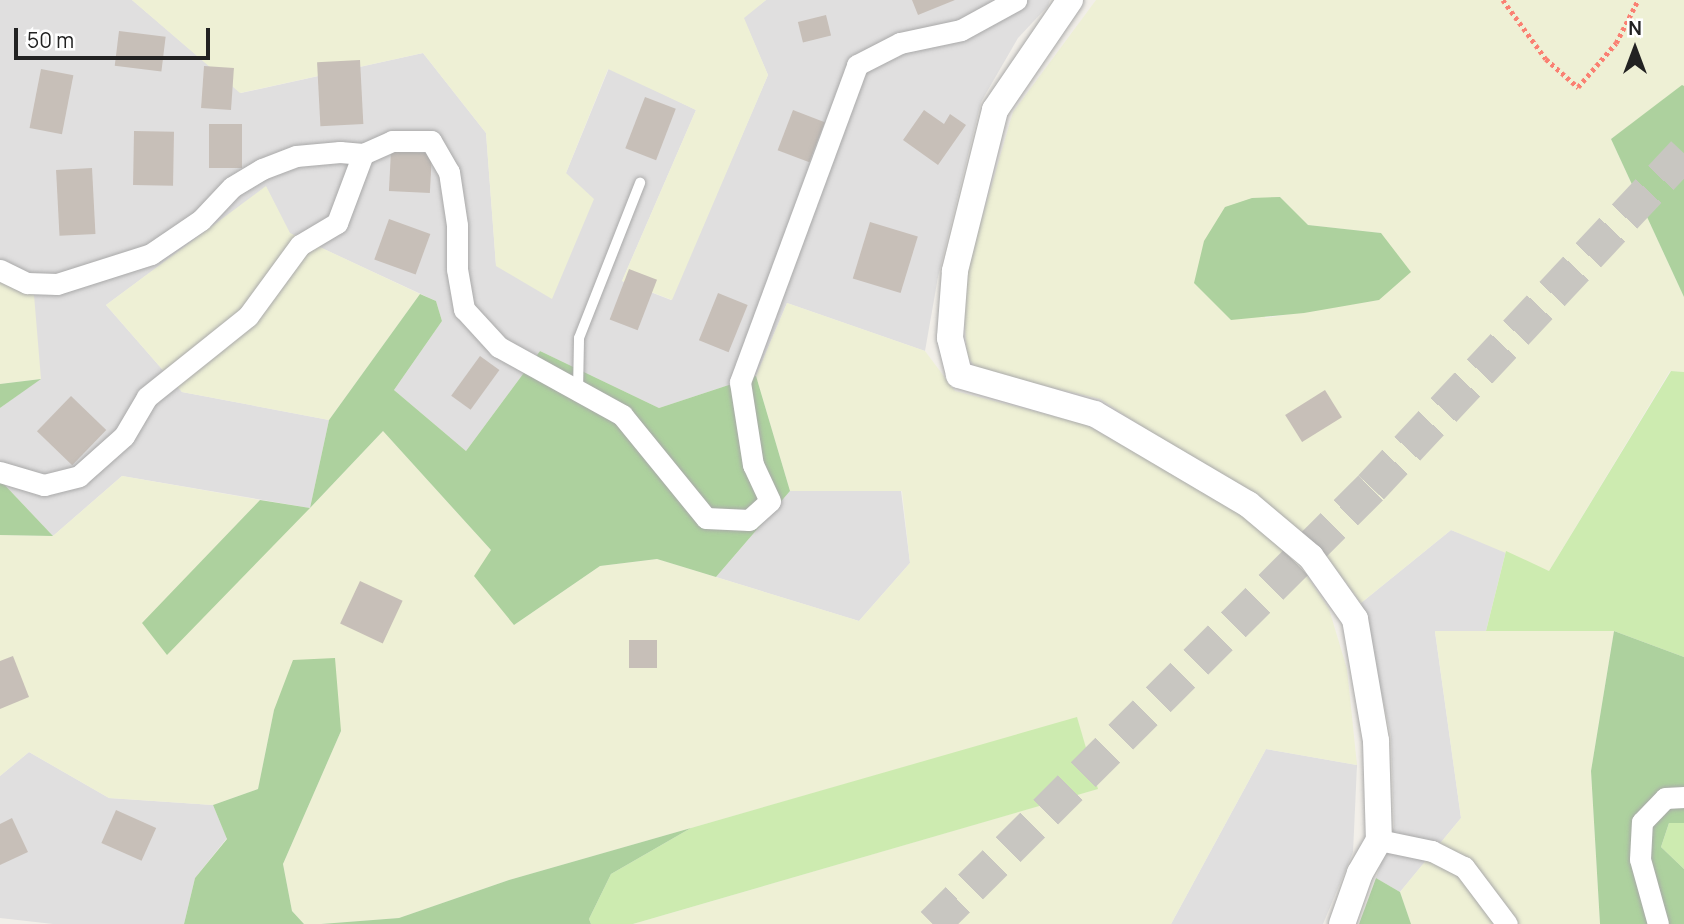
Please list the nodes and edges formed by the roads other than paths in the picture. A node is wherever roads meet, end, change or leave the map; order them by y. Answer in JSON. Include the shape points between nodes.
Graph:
{"nodes":[{"id":1,"x":1016,"y":0,"type":"edge"},
{"id":2,"x":1070,"y":0,"type":"edge"},
{"id":3,"x":363,"y":154,"type":"junction"},
{"id":4,"x":640,"y":183,"type":"dead end"},
{"id":5,"x":0,"y":270,"type":"edge"},
{"id":6,"x":578,"y":392,"type":"junction"},
{"id":7,"x":0,"y":472,"type":"edge"},
{"id":8,"x":1684,"y":797,"type":"edge"},
{"id":9,"x":1379,"y":840,"type":"junction"},
{"id":10,"x":1342,"y":924,"type":"edge"},
{"id":11,"x":1507,"y":924,"type":"edge"},
{"id":12,"x":1658,"y":924,"type":"edge"}],
"edges":[{"from":1,"to":6,"type":"street","via":[[961,30],[900,43],[857,65],[740,382],[753,465],[770,501],[749,520],[706,518],[622,415]]},
{"from":2,"to":9,"type":"street","via":[[995,110],[955,271],[950,338],[959,375],[1095,414],[1248,504],[1311,557],[1355,620],[1376,741]]},
{"from":3,"to":5,"type":"street","via":[[296,156],[262,169],[232,187],[201,220],[151,254],[57,284],[27,283]]},
{"from":3,"to":6,"type":"street","via":[[392,141],[431,141],[449,172],[464,309],[499,347]]},
{"from":3,"to":7,"type":"street","via":[[337,223],[300,245],[248,316],[147,397],[124,436],[79,476],[44,485]]},
{"from":4,"to":6,"type":"lane","via":[[579,338]]},
{"from":8,"to":12,"type":"street","via":[[1665,799],[1642,822],[1640,859]]},
{"from":9,"to":10,"type":"street","via":[[1360,873]]},
{"from":9,"to":11,"type":"street","via":[[1432,851],[1464,867]]}]}
